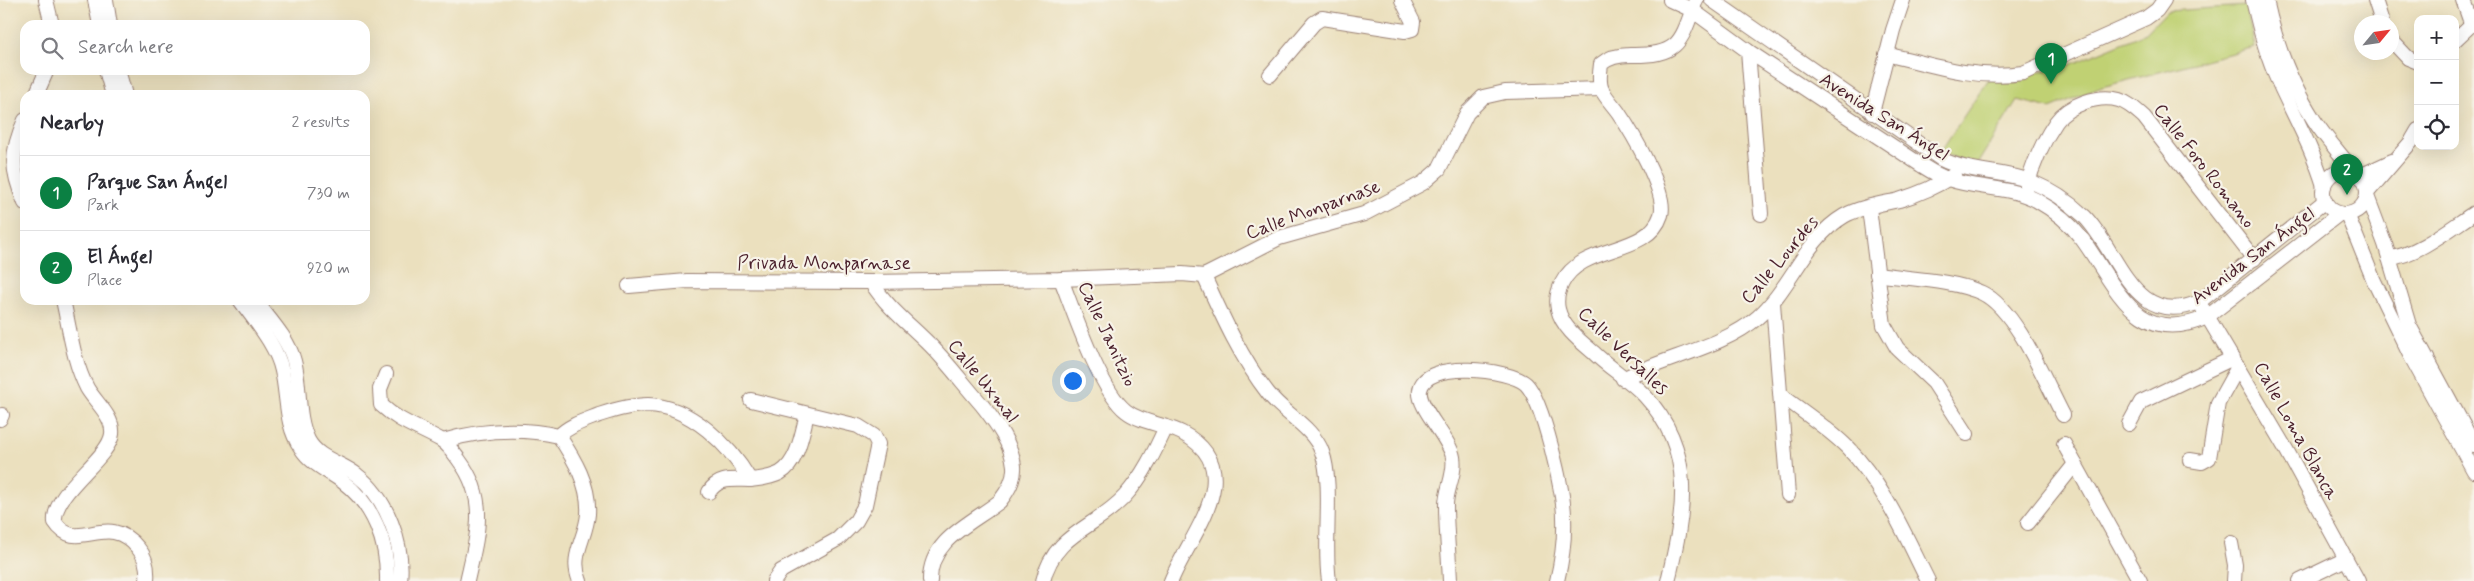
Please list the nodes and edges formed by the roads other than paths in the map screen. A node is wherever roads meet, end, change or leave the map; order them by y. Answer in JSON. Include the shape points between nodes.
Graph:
{"nodes":[{"id":1,"x":46,"y":0,"type":"edge"},
{"id":2,"x":95,"y":0,"type":"edge"},
{"id":3,"x":106,"y":0,"type":"edge"},
{"id":4,"x":1402,"y":0,"type":"edge"},
{"id":5,"x":1670,"y":0,"type":"edge"},
{"id":6,"x":1712,"y":0,"type":"edge"},
{"id":7,"x":1903,"y":0,"type":"edge"},
{"id":8,"x":2164,"y":0,"type":"edge"},
{"id":9,"x":2254,"y":0,"type":"edge"},
{"id":10,"x":2266,"y":0,"type":"edge"},
{"id":11,"x":2375,"y":0,"type":"edge"},
{"id":12,"x":2463,"y":0,"type":"edge"},
{"id":13,"x":1694,"y":5,"type":"edge"},
{"id":14,"x":2380,"y":15,"type":"edge"},
{"id":15,"x":51,"y":20,"type":"edge"},
{"id":16,"x":99,"y":20,"type":"edge"},
{"id":17,"x":109,"y":20,"type":"edge"},
{"id":18,"x":2473,"y":23,"type":"edge"},
{"id":19,"x":2459,"y":36,"type":"edge"},
{"id":20,"x":2399,"y":48,"type":"edge"},
{"id":21,"x":1748,"y":51,"type":"junction"},
{"id":22,"x":1886,"y":54,"type":"junction"},
{"id":23,"x":2414,"y":60,"type":"edge"},
{"id":24,"x":45,"y":75,"type":"edge"},
{"id":25,"x":107,"y":75,"type":"edge"},
{"id":26,"x":119,"y":75,"type":"edge"},
{"id":27,"x":1270,"y":75,"type":"dead end"},
{"id":28,"x":1601,"y":89,"type":"junction"},
{"id":29,"x":38,"y":90,"type":"edge"},
{"id":30,"x":112,"y":90,"type":"edge"},
{"id":31,"x":124,"y":90,"type":"edge"},
{"id":32,"x":1872,"y":112,"type":"junction"},
{"id":33,"x":20,"y":131,"type":"edge"},
{"id":34,"x":2414,"y":136,"type":"edge"},
{"id":35,"x":2393,"y":161,"type":"junction"},
{"id":36,"x":1966,"y":168,"type":"junction"},
{"id":37,"x":2357,"y":174,"type":"junction"},
{"id":38,"x":1948,"y":179,"type":"junction"},
{"id":39,"x":2028,"y":181,"type":"junction"},
{"id":40,"x":2324,"y":186,"type":"junction"},
{"id":41,"x":20,"y":188,"type":"edge"},
{"id":42,"x":2024,"y":194,"type":"junction"},
{"id":43,"x":2367,"y":195,"type":"junction"},
{"id":44,"x":2325,"y":201,"type":"junction"},
{"id":45,"x":1869,"y":208,"type":"junction"},
{"id":46,"x":2474,"y":213,"type":"edge"},
{"id":47,"x":1761,"y":214,"type":"dead end"},
{"id":48,"x":2343,"y":214,"type":"junction"},
{"id":49,"x":2362,"y":251,"type":"junction"},
{"id":50,"x":2389,"y":258,"type":"junction"},
{"id":51,"x":2254,"y":260,"type":"junction"},
{"id":52,"x":2393,"y":273,"type":"junction"},
{"id":53,"x":1877,"y":274,"type":"junction"},
{"id":54,"x":1204,"y":276,"type":"junction"},
{"id":55,"x":1061,"y":279,"type":"junction"},
{"id":56,"x":872,"y":282,"type":"junction"},
{"id":57,"x":629,"y":286,"type":"dead end"},
{"id":58,"x":2199,"y":302,"type":"junction"},
{"id":59,"x":1773,"y":304,"type":"junction"},
{"id":60,"x":64,"y":305,"type":"edge"},
{"id":61,"x":243,"y":305,"type":"edge"},
{"id":62,"x":259,"y":305,"type":"edge"},
{"id":63,"x":2207,"y":317,"type":"junction"},
{"id":64,"x":2395,"y":323,"type":"junction"},
{"id":65,"x":2236,"y":362,"type":"junction"},
{"id":66,"x":2429,"y":365,"type":"junction"},
{"id":67,"x":386,"y":374,"type":"dead end"},
{"id":68,"x":1623,"y":379,"type":"junction"},
{"id":69,"x":1781,"y":395,"type":"junction"},
{"id":70,"x":751,"y":400,"type":"dead end"},
{"id":71,"x":807,"y":414,"type":"junction"},
{"id":72,"x":2063,"y":415,"type":"dead end"},
{"id":73,"x":2444,"y":417,"type":"junction"},
{"id":74,"x":2129,"y":424,"type":"dead end"},
{"id":75,"x":1166,"y":427,"type":"junction"},
{"id":76,"x":1967,"y":434,"type":"dead end"},
{"id":77,"x":558,"y":436,"type":"junction"},
{"id":78,"x":442,"y":441,"type":"junction"},
{"id":79,"x":2064,"y":444,"type":"dead end"},
{"id":80,"x":2474,"y":445,"type":"edge"},
{"id":81,"x":2190,"y":460,"type":"dead end"},
{"id":82,"x":2075,"y":464,"type":"junction"},
{"id":83,"x":2474,"y":471,"type":"edge"},
{"id":84,"x":750,"y":480,"type":"junction"},
{"id":85,"x":709,"y":492,"type":"dead end"},
{"id":86,"x":1788,"y":495,"type":"dead end"},
{"id":87,"x":2028,"y":523,"type":"dead end"},
{"id":88,"x":2231,"y":543,"type":"dead end"},
{"id":89,"x":2346,"y":559,"type":"junction"},
{"id":90,"x":147,"y":581,"type":"edge"},
{"id":91,"x":386,"y":581,"type":"edge"},
{"id":92,"x":400,"y":581,"type":"edge"},
{"id":93,"x":467,"y":581,"type":"edge"},
{"id":94,"x":580,"y":581,"type":"edge"},
{"id":95,"x":774,"y":581,"type":"edge"},
{"id":96,"x":930,"y":581,"type":"edge"},
{"id":97,"x":1042,"y":581,"type":"edge"},
{"id":98,"x":1171,"y":581,"type":"edge"},
{"id":99,"x":1329,"y":581,"type":"edge"},
{"id":100,"x":1450,"y":581,"type":"edge"},
{"id":101,"x":1557,"y":581,"type":"edge"},
{"id":102,"x":1668,"y":581,"type":"edge"},
{"id":103,"x":1928,"y":581,"type":"edge"},
{"id":104,"x":2140,"y":581,"type":"edge"},
{"id":105,"x":2234,"y":581,"type":"edge"},
{"id":106,"x":2300,"y":581,"type":"edge"},
{"id":107,"x":2358,"y":581,"type":"edge"}],
"edges":[{"from":1,"to":15,"type":"street"},
{"from":2,"to":16,"type":"street"},
{"from":3,"to":17,"type":"street"},
{"from":4,"to":27,"type":"street","via":[[1413,22],[1412,29],[1405,31],[1322,18],[1314,23]]},
{"from":5,"to":13,"type":"street","name":"Avenida San Ángel"},
{"from":6,"to":32,"type":"street","name":"Avenida San Ángel"},
{"from":7,"to":22,"type":"street"},
{"from":8,"to":22,"type":"street","via":[[2146,18],[2023,73],[1981,76]]},
{"from":9,"to":40,"type":"street","via":[[2274,73],[2310,148]]},
{"from":10,"to":37,"type":"street","via":[[2287,69],[2313,119]]},
{"from":11,"to":14,"type":"street"},
{"from":12,"to":18,"type":"street"},
{"from":13,"to":21,"type":"street","name":"Avenida San Ángel"},
{"from":13,"to":28,"type":"street","via":[[1684,33],[1670,50],[1654,55],[1624,55],[1601,64]]},
{"from":18,"to":19,"type":"street"},
{"from":20,"to":23,"type":"street"},
{"from":21,"to":38,"type":"street","name":"Avenida San Ángel","via":[[1903,154]]},
{"from":21,"to":47,"type":"street"},
{"from":22,"to":32,"type":"street"},
{"from":24,"to":29,"type":"street"},
{"from":25,"to":30,"type":"street"},
{"from":26,"to":31,"type":"street"},
{"from":28,"to":54,"type":"street","name":"Calle Monparnase","via":[[1505,92],[1483,97],[1467,113],[1439,169],[1424,183],[1364,214],[1279,238]]},
{"from":28,"to":68,"type":"street","name":"Calle Versalles","via":[[1644,156],[1660,196],[1662,213],[1653,228],[1641,238],[1576,266],[1560,287],[1558,308],[1575,336]]},
{"from":32,"to":36,"type":"street","name":"Avenida San Ángel","via":[[1941,159]]},
{"from":33,"to":41,"type":"street","via":[[13,156]]},
{"from":34,"to":35,"type":"street"},
{"from":35,"to":37,"type":"street"},
{"from":35,"to":43,"type":"street"},
{"from":36,"to":38,"type":"street","name":"Calle Lourdes"},
{"from":36,"to":39,"type":"street","name":"Avenida San Ángel"},
{"from":37,"to":40,"type":"street","via":[[2339,171],[2327,179]]},
{"from":37,"to":43,"type":"street","via":[[2366,184]]},
{"from":38,"to":42,"type":"street","name":"Avenida San Ángel"},
{"from":38,"to":45,"type":"street","name":"Calle Lourdes","via":[[1902,199]]},
{"from":39,"to":42,"type":"street","name":"Calle Foro Romano"},
{"from":39,"to":51,"type":"street","name":"Calle Foro Romano","via":[[2057,121],[2069,110],[2103,98],[2118,100],[2132,106],[2144,117]]},
{"from":39,"to":58,"type":"street","name":"Avenida San Ángel","via":[[2052,192],[2085,217],[2127,280],[2147,300],[2173,309]]},
{"from":40,"to":44,"type":"street"},
{"from":42,"to":63,"type":"street","name":"Avenida San Ángel","via":[[2066,221],[2126,305],[2141,316],[2174,326]]},
{"from":43,"to":48,"type":"street","via":[[2358,211]]},
{"from":43,"to":50,"type":"street"},
{"from":44,"to":48,"type":"street","via":[[2328,207]]},
{"from":44,"to":51,"type":"street","name":"Avenida San Ángel"},
{"from":45,"to":53,"type":"street"},
{"from":45,"to":59,"type":"street","name":"Calle Lourdes","via":[[1845,215],[1819,236]]},
{"from":46,"to":50,"type":"street","via":[[2420,247]]},
{"from":48,"to":49,"type":"street"},
{"from":48,"to":63,"type":"street","name":"Avenida San Ángel"},
{"from":49,"to":52,"type":"street"},
{"from":49,"to":64,"type":"street"},
{"from":50,"to":52,"type":"street"},
{"from":51,"to":58,"type":"street","name":"Avenida San Ángel"},
{"from":52,"to":66,"type":"street","via":[[2409,325]]},
{"from":53,"to":72,"type":"street","via":[[1967,288],[1993,300],[2014,322]]},
{"from":53,"to":76,"type":"street","via":[[1881,313],[1890,337],[1934,383]]},
{"from":54,"to":55,"type":"street"},
{"from":54,"to":99,"type":"street","via":[[1242,352],[1267,392],[1280,408],[1312,434],[1323,453]]},
{"from":55,"to":56,"type":"street","name":"Privada Monparnase"},
{"from":55,"to":75,"type":"street","name":"Calle Janitzio","via":[[1088,347],[1119,403],[1126,411]]},
{"from":56,"to":57,"type":"street","name":"Privada Monparnase","via":[[687,281]]},
{"from":56,"to":96,"type":"street","name":"Calle Uxmal","via":[[883,301],[934,348],[990,416],[1007,442],[1014,466],[1007,493],[1000,501],[947,539],[933,563]]},
{"from":58,"to":63,"type":"street","name":"Calle Loma Blanca"},
{"from":59,"to":68,"type":"street","name":"Calle Lourdes","via":[[1744,328]]},
{"from":59,"to":69,"type":"street"},
{"from":60,"to":90,"type":"street","via":[[80,374],[111,424],[112,435],[56,509],[55,522],[63,533],[71,535],[118,531],[126,536],[144,557]]},
{"from":61,"to":91,"type":"street","via":[[278,359],[288,415],[301,449],[353,490],[374,519],[383,541]]},
{"from":62,"to":92,"type":"street","via":[[288,344],[294,358],[299,406],[308,440],[331,461],[356,474],[382,506],[398,546]]},
{"from":63,"to":65,"type":"street","name":"Calle Loma Blanca"},
{"from":64,"to":66,"type":"street","via":[[2408,336],[2420,359]]},
{"from":64,"to":73,"type":"street"},
{"from":65,"to":74,"type":"street","via":[[2140,402]]},
{"from":65,"to":81,"type":"street","via":[[2218,403],[2209,458],[2202,462]]},
{"from":65,"to":89,"type":"street","name":"Calle Loma Blanca"},
{"from":66,"to":73,"type":"street","via":[[2430,377],[2445,407]]},
{"from":66,"to":80,"type":"street"},
{"from":67,"to":78,"type":"street","via":[[380,389],[381,405],[395,418]]},
{"from":68,"to":102,"type":"street","name":"Calle Versalles","via":[[1657,409],[1677,445],[1680,458],[1682,513]]},
{"from":69,"to":86,"type":"street"},
{"from":69,"to":103,"type":"street","via":[[1847,447],[1860,462],[1886,499]]},
{"from":70,"to":71,"type":"street"},
{"from":71,"to":84,"type":"street","via":[[797,448],[785,470]]},
{"from":71,"to":95,"type":"street","via":[[868,430],[878,444],[878,454],[865,505],[849,530],[781,571]]},
{"from":73,"to":83,"type":"street"},
{"from":75,"to":97,"type":"street","via":[[1155,452],[1126,495],[1105,515],[1067,539],[1054,552]]},
{"from":75,"to":98,"type":"street","name":"Calle Janitzio","via":[[1194,441],[1212,465],[1214,494]]},
{"from":77,"to":78,"type":"street","via":[[533,430],[505,431],[471,433]]},
{"from":77,"to":84,"type":"street","via":[[582,422],[628,407],[649,405],[672,410],[696,422],[721,442]]},
{"from":77,"to":94,"type":"street","via":[[582,477],[588,501],[588,515],[576,558]]},
{"from":78,"to":93,"type":"street","via":[[466,468],[478,502],[478,529]]},
{"from":79,"to":82,"type":"street"},
{"from":82,"to":87,"type":"street"},
{"from":82,"to":104,"type":"street"},
{"from":84,"to":85,"type":"street","via":[[722,480],[714,483]]},
{"from":88,"to":105,"type":"street"},
{"from":89,"to":106,"type":"street"},
{"from":89,"to":107,"type":"street","name":"Calle Loma Blanca"},
{"from":100,"to":101,"type":"street","via":[[1446,504],[1453,458],[1420,392],[1433,374],[1446,370],[1510,376],[1525,384],[1533,394],[1545,424],[1564,515],[1564,547]]}]}
